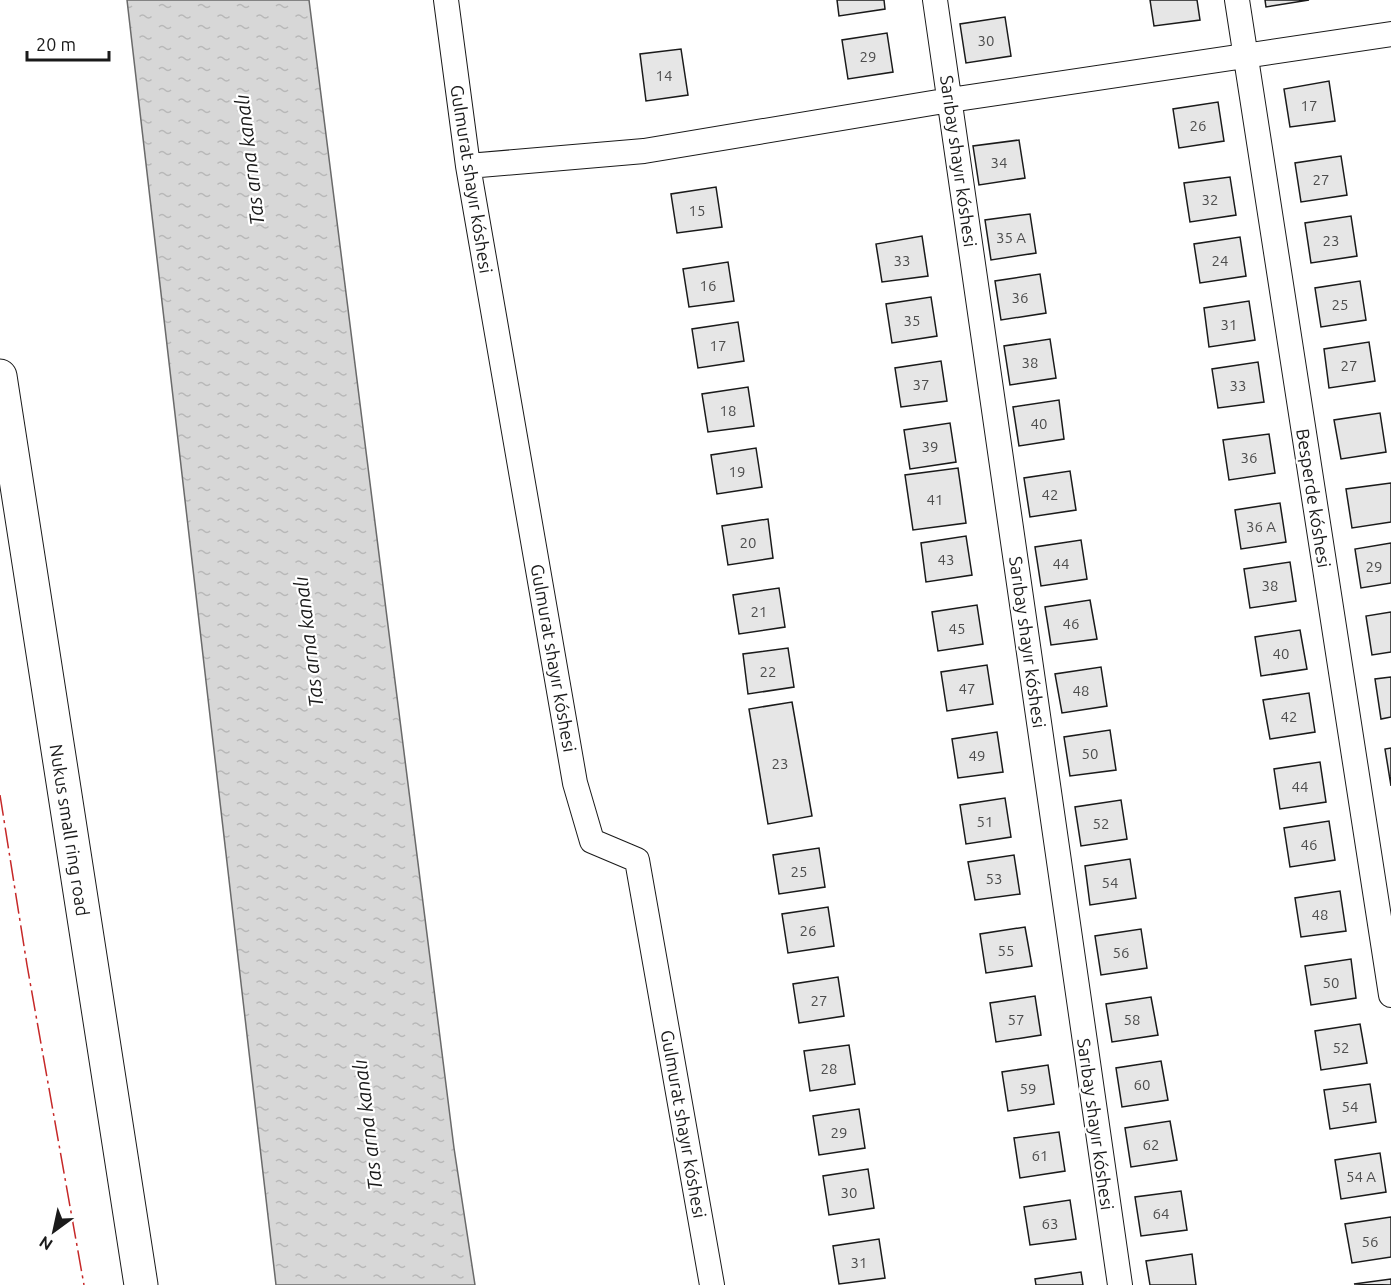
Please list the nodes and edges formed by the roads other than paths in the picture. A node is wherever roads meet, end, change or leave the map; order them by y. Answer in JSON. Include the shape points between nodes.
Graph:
{"nodes":[{"id":1,"x":446,"y":0,"type":"edge"},
{"id":2,"x":935,"y":0,"type":"edge"},
{"id":3,"x":1237,"y":0,"type":"edge"},
{"id":4,"x":1391,"y":34,"type":"edge"},
{"id":5,"x":1245,"y":58,"type":"junction"},
{"id":6,"x":950,"y":100,"type":"junction"},
{"id":7,"x":468,"y":166,"type":"junction"},
{"id":8,"x":0,"y":376,"type":"edge"},
{"id":9,"x":1391,"y":995,"type":"edge"},
{"id":10,"x":141,"y":1285,"type":"edge"},
{"id":11,"x":712,"y":1285,"type":"edge"},
{"id":12,"x":1120,"y":1285,"type":"edge"}],
"edges":[{"from":1,"to":7,"type":"street","name":"Gulmurat shayır kóshesi"},
{"from":2,"to":6,"type":"street","name":"Sarıbay shayır kóshesi"},
{"from":3,"to":5,"type":"street","name":"Besperde kóshesi"},
{"from":4,"to":5,"type":"street"},
{"from":5,"to":6,"type":"street"},
{"from":5,"to":9,"type":"street","name":"Besperde kóshesi"},
{"from":6,"to":7,"type":"street","via":[[644,151]]},
{"from":6,"to":12,"type":"street","name":"Sarıbay shayır kóshesi"},
{"from":7,"to":11,"type":"street","name":"Gulmurat shayır kóshesi","via":[[575,783],[592,842],[637,860]]},
{"from":8,"to":10,"type":"main road","name":"Nukus small ring road"}]}
